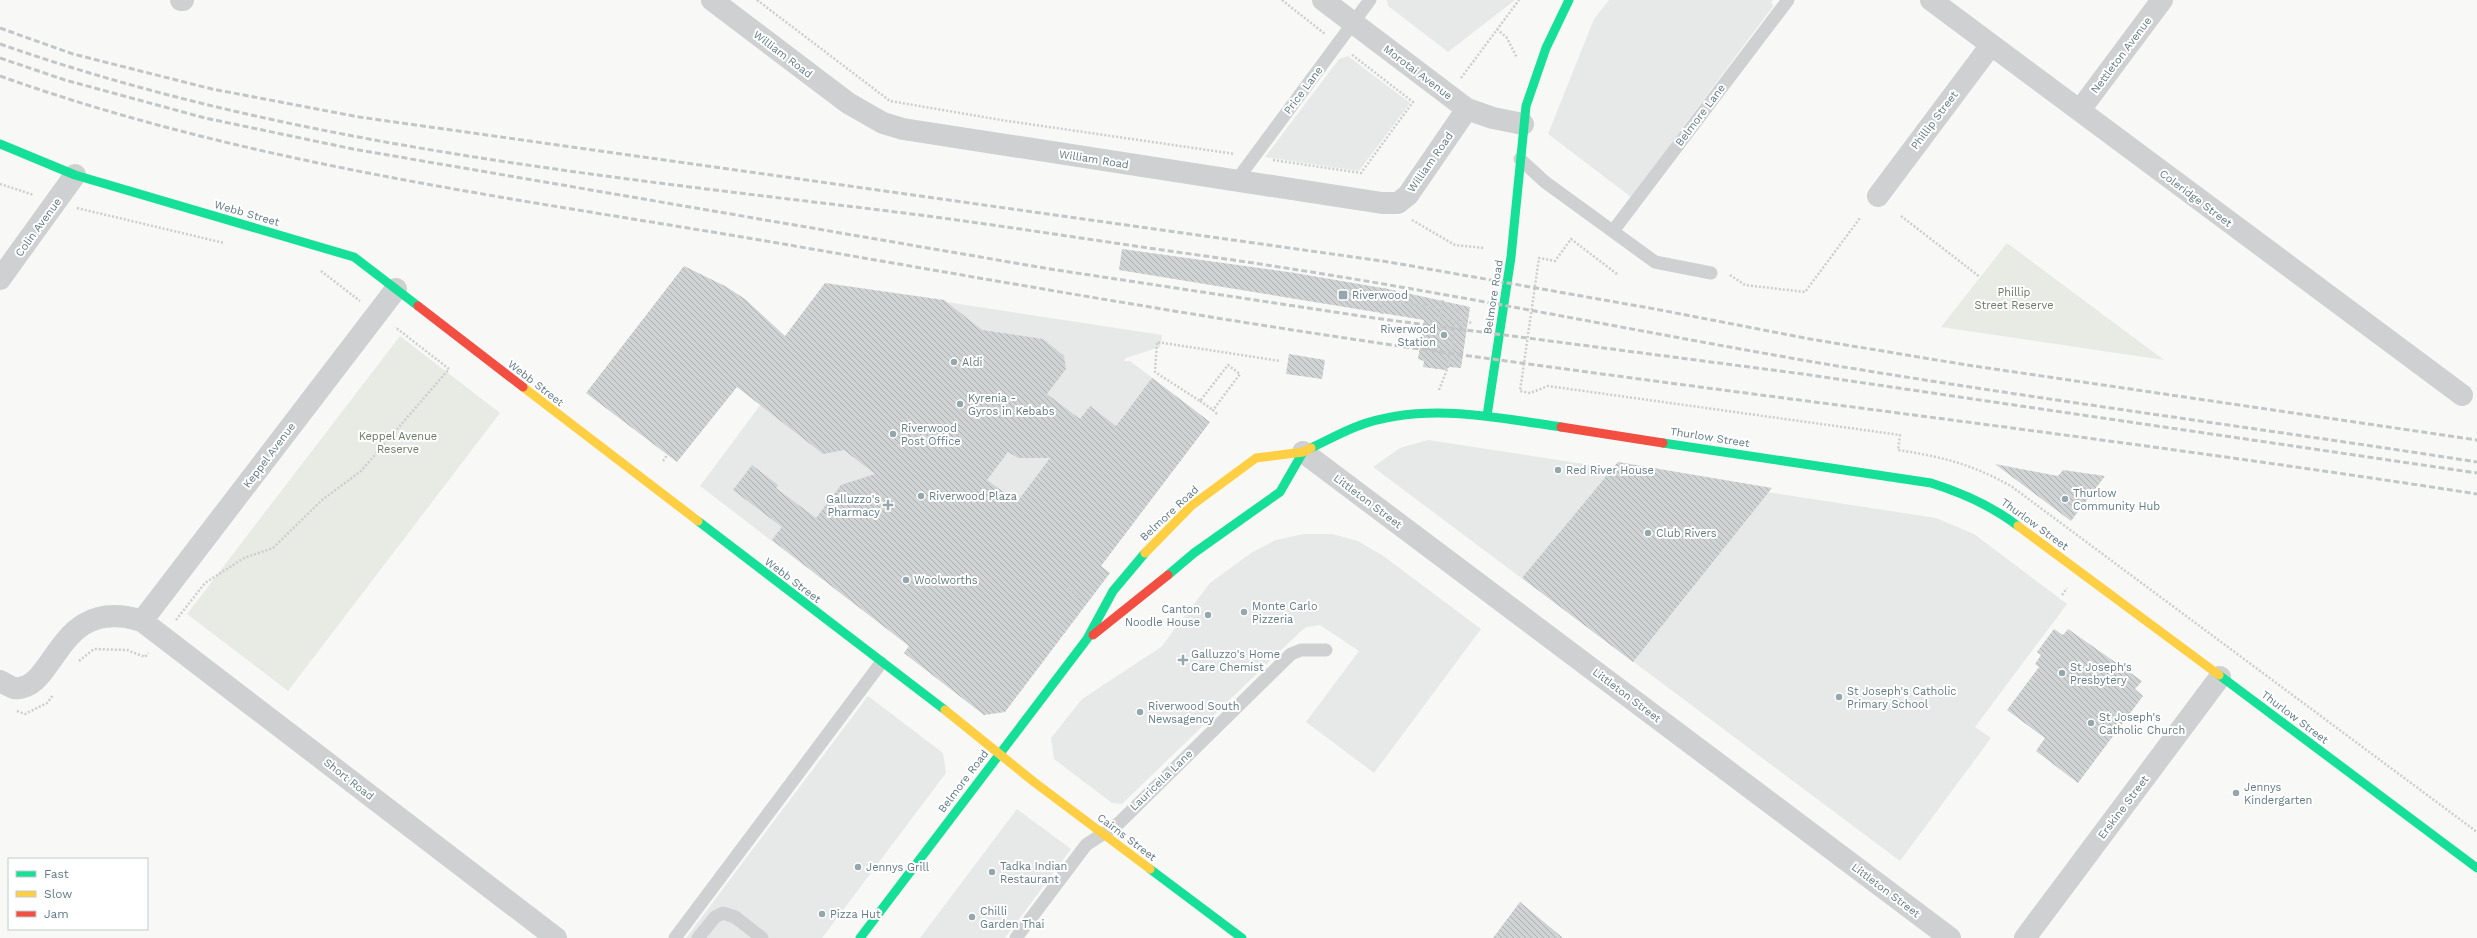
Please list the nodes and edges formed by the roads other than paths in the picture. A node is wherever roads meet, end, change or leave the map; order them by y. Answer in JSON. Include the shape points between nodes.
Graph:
{"nodes":[{"id":1,"x":712,"y":0,"type":"edge"},
{"id":2,"x":1322,"y":0,"type":"edge"},
{"id":3,"x":1370,"y":0,"type":"edge"},
{"id":4,"x":1569,"y":0,"type":"edge"},
{"id":5,"x":1788,"y":0,"type":"edge"},
{"id":6,"x":1931,"y":0,"type":"edge"},
{"id":7,"x":2162,"y":0,"type":"edge"},
{"id":8,"x":1353,"y":24,"type":"junction"},
{"id":9,"x":1990,"y":44,"type":"junction"},
{"id":10,"x":1467,"y":109,"type":"junction"},
{"id":11,"x":2080,"y":110,"type":"junction"},
{"id":12,"x":1523,"y":124,"type":"junction"},
{"id":13,"x":0,"y":144,"type":"edge"},
{"id":14,"x":1520,"y":159,"type":"junction"},
{"id":15,"x":75,"y":175,"type":"junction"},
{"id":16,"x":1236,"y":181,"type":"junction"},
{"id":17,"x":1878,"y":196,"type":"dead end"},
{"id":18,"x":1613,"y":231,"type":"junction"},
{"id":19,"x":1711,"y":273,"type":"dead end"},
{"id":20,"x":0,"y":279,"type":"edge"},
{"id":21,"x":396,"y":289,"type":"junction"},
{"id":22,"x":2462,"y":395,"type":"dead end"},
{"id":23,"x":1487,"y":416,"type":"junction"},
{"id":24,"x":1303,"y":452,"type":"junction"},
{"id":25,"x":142,"y":621,"type":"junction"},
{"id":26,"x":1087,"y":639,"type":"junction"},
{"id":27,"x":1326,"y":650,"type":"dead end"},
{"id":28,"x":881,"y":662,"type":"junction"},
{"id":29,"x":2220,"y":677,"type":"junction"},
{"id":30,"x":0,"y":681,"type":"edge"},
{"id":31,"x":999,"y":754,"type":"junction"},
{"id":32,"x":1103,"y":834,"type":"junction"},
{"id":33,"x":2477,"y":868,"type":"edge"},
{"id":34,"x":556,"y":938,"type":"edge"},
{"id":35,"x":676,"y":938,"type":"edge"},
{"id":36,"x":698,"y":938,"type":"edge"},
{"id":37,"x":762,"y":938,"type":"edge"},
{"id":38,"x":860,"y":938,"type":"edge"},
{"id":39,"x":1016,"y":938,"type":"edge"},
{"id":40,"x":1242,"y":938,"type":"edge"},
{"id":41,"x":1950,"y":938,"type":"edge"},
{"id":42,"x":2025,"y":938,"type":"edge"}],
"edges":[{"from":1,"to":16,"type":"street","name":"William Road","via":[[848,103],[884,123],[903,129]]},
{"from":2,"to":8,"type":"street","name":"Morotai Avenue"},
{"from":3,"to":8,"type":"lane","name":"Price Lane"},
{"from":4,"to":12,"type":"street","name":"Belmore Road","via":[[1537,69]]},
{"from":5,"to":18,"type":"lane","name":"Belmore Lane"},
{"from":6,"to":9,"type":"street","name":"Coleridge Street"},
{"from":7,"to":11,"type":"street","name":"Nettleton Avenue"},
{"from":8,"to":10,"type":"street","name":"Morotai Avenue"},
{"from":8,"to":16,"type":"lane","name":"Price Lane"},
{"from":9,"to":11,"type":"street","name":"Coleridge Street"},
{"from":9,"to":17,"type":"street","name":"Phillip Street"},
{"from":10,"to":12,"type":"street","name":"Morotai Avenue"},
{"from":10,"to":16,"type":"street","name":"William Road","via":[[1408,195],[1398,203],[1382,204]]},
{"from":11,"to":22,"type":"street","name":"Coleridge Street"},
{"from":12,"to":14,"type":"street","name":"Belmore Road"},
{"from":13,"to":15,"type":"street","name":"Webb Street"},
{"from":14,"to":18,"type":"lane","via":[[1546,182]]},
{"from":14,"to":23,"type":"street","name":"Belmore Road","via":[[1511,257]]},
{"from":15,"to":20,"type":"street","name":"Colin Avenue"},
{"from":15,"to":21,"type":"street","name":"Webb Street","via":[[354,257]]},
{"from":18,"to":19,"type":"lane","via":[[1655,262]]},
{"from":21,"to":25,"type":"street","name":"Keppel Avenue"},
{"from":21,"to":28,"type":"street","name":"Webb Street"},
{"from":23,"to":24,"type":"street","name":"Belmore Road","via":[[1427,413],[1396,416],[1358,426]]},
{"from":23,"to":29,"type":"street","name":"Thurlow Street","via":[[1930,483],[1961,492],[2004,515]]},
{"from":24,"to":26,"type":"street","name":"Belmore Road","via":[[1280,492],[1194,553],[1128,609]]},
{"from":24,"to":26,"type":"street","name":"Belmore Road","via":[[1256,458],[1191,506],[1147,550],[1113,591]]},
{"from":24,"to":41,"type":"street","name":"Littleton Street"},
{"from":25,"to":30,"type":"street","via":[[108,615],[91,620],[72,632],[30,684],[15,688]]},
{"from":25,"to":34,"type":"street","name":"Short Road"},
{"from":26,"to":31,"type":"street","name":"Belmore Road"},
{"from":27,"to":32,"type":"lane","name":"Lauricella Lane","via":[[1301,650],[1291,654],[1119,823]]},
{"from":28,"to":31,"type":"street","name":"Webb Street"},
{"from":28,"to":35,"type":"lane"},
{"from":29,"to":33,"type":"street","name":"Thurlow Street"},
{"from":29,"to":42,"type":"street","name":"Erskine Street"},
{"from":31,"to":32,"type":"street","name":"Cairns Street"},
{"from":31,"to":38,"type":"street","name":"Belmore Road"},
{"from":32,"to":39,"type":"lane","name":"Lauricella Lane","via":[[1086,844]]},
{"from":32,"to":40,"type":"street","name":"Cairns Street"},
{"from":36,"to":37,"type":"lane","via":[[715,917],[723,912],[735,917]]}]}
